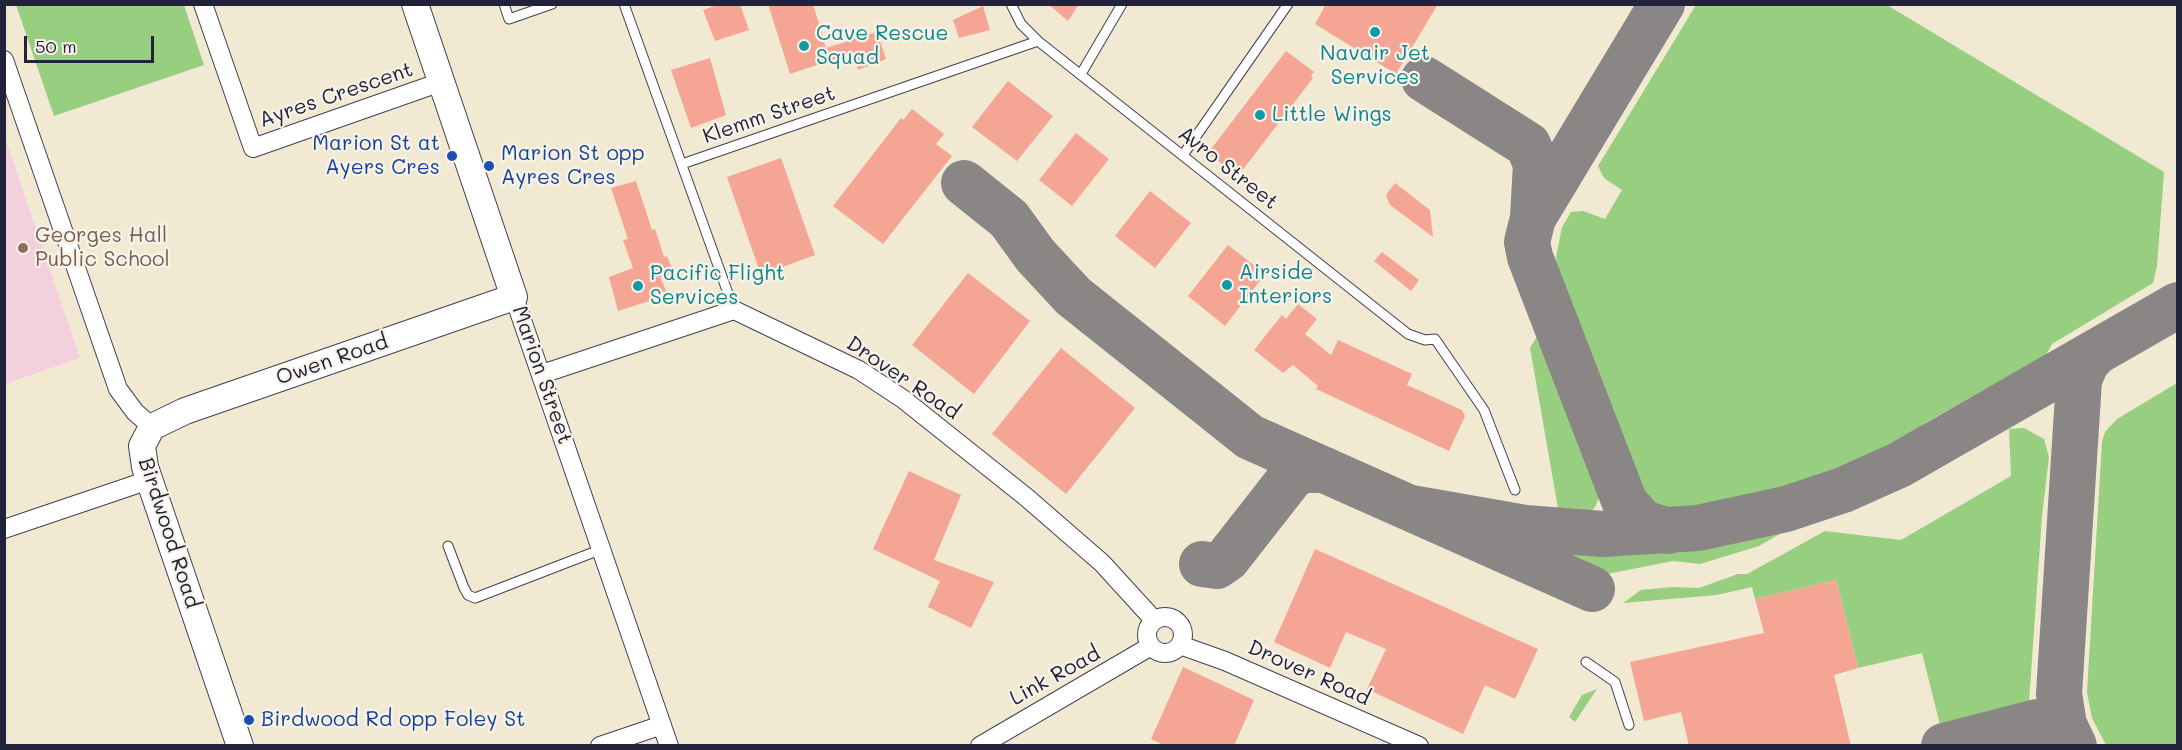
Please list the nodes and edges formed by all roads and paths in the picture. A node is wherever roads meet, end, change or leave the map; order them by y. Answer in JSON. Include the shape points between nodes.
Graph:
{"nodes":[{"id":1,"x":202,"y":4,"type":"edge"},
{"id":2,"x":414,"y":4,"type":"edge"},
{"id":3,"x":504,"y":4,"type":"edge"},
{"id":4,"x":552,"y":4,"type":"edge"},
{"id":5,"x":624,"y":4,"type":"edge"},
{"id":6,"x":1011,"y":4,"type":"edge"},
{"id":7,"x":1122,"y":4,"type":"edge"},
{"id":8,"x":1288,"y":4,"type":"edge"},
{"id":9,"x":1038,"y":41,"type":"junction"},
{"id":10,"x":4,"y":60,"type":"edge"},
{"id":11,"x":1081,"y":74,"type":"junction"},
{"id":12,"x":441,"y":82,"type":"junction"},
{"id":13,"x":1184,"y":155,"type":"junction"},
{"id":14,"x":682,"y":164,"type":"junction"},
{"id":15,"x":514,"y":297,"type":"junction"},
{"id":16,"x":734,"y":310,"type":"junction"},
{"id":17,"x":542,"y":374,"type":"junction"},
{"id":18,"x":152,"y":427,"type":"junction"},
{"id":19,"x":149,"y":480,"type":"junction"},
{"id":20,"x":1515,"y":490,"type":"dead end"},
{"id":21,"x":4,"y":529,"type":"edge"},
{"id":22,"x":448,"y":546,"type":"dead end"},
{"id":23,"x":602,"y":549,"type":"junction"},
{"id":24,"x":1154,"y":620,"type":"junction"},
{"id":25,"x":1180,"y":645,"type":"junction"},
{"id":26,"x":1151,"y":646,"type":"junction"},
{"id":27,"x":1586,"y":662,"type":"dead end"},
{"id":28,"x":662,"y":725,"type":"junction"},
{"id":29,"x":1629,"y":725,"type":"dead end"},
{"id":30,"x":240,"y":746,"type":"edge"},
{"id":31,"x":600,"y":746,"type":"edge"},
{"id":32,"x":669,"y":746,"type":"edge"},
{"id":33,"x":980,"y":746,"type":"edge"},
{"id":34,"x":1419,"y":746,"type":"edge"}],
"edges":[{"from":1,"to":12,"type":"street","name":"Ayres Crescent","via":[[253,148]]},
{"from":2,"to":12,"type":"main road","name":"Marion Street"},
{"from":3,"to":4,"type":"lane","via":[[509,19]]},
{"from":5,"to":14,"type":"lane"},
{"from":6,"to":9,"type":"lane","name":"Avro Street","via":[[1021,24]]},
{"from":7,"to":11,"type":"lane"},
{"from":8,"to":13,"type":"lane"},
{"from":9,"to":11,"type":"lane","name":"Avro Street"},
{"from":9,"to":14,"type":"lane","name":"Klemm Street"},
{"from":10,"to":18,"type":"street","name":"Birdwood Road","via":[[118,388]]},
{"from":11,"to":13,"type":"lane","name":"Avro Street"},
{"from":12,"to":15,"type":"main road","name":"Marion Street"},
{"from":13,"to":20,"type":"lane","name":"Avro Street","via":[[1408,334],[1436,339],[1484,410]]},
{"from":14,"to":16,"type":"lane"},
{"from":15,"to":17,"type":"street","name":"Marion Street"},
{"from":15,"to":18,"type":"main road","name":"Owen Road","via":[[185,411]]},
{"from":16,"to":17,"type":"street"},
{"from":16,"to":24,"type":"street","name":"Drover Road","via":[[859,370],[903,399],[1102,563]]},
{"from":17,"to":23,"type":"street","name":"Marion Street"},
{"from":18,"to":19,"type":"main road","name":"Birdwood Road","via":[[142,446]]},
{"from":19,"to":21,"type":"street"},
{"from":19,"to":30,"type":"main road","name":"Birdwood Road"},
{"from":22,"to":23,"type":"lane","via":[[464,588],[475,598]]},
{"from":23,"to":28,"type":"street","name":"Marion Street"},
{"from":24,"to":25,"type":"street","via":[[1166,616],[1177,621],[1183,632]]},
{"from":24,"to":26,"type":"street","via":[[1148,629]]},
{"from":25,"to":26,"type":"street","via":[[1166,652]]},
{"from":25,"to":34,"type":"street","name":"Drover Road"},
{"from":26,"to":33,"type":"street","name":"Link Road"},
{"from":27,"to":29,"type":"lane","via":[[1615,682]]},
{"from":28,"to":31,"type":"street"},
{"from":28,"to":32,"type":"street","name":"Marion Street"}]}
